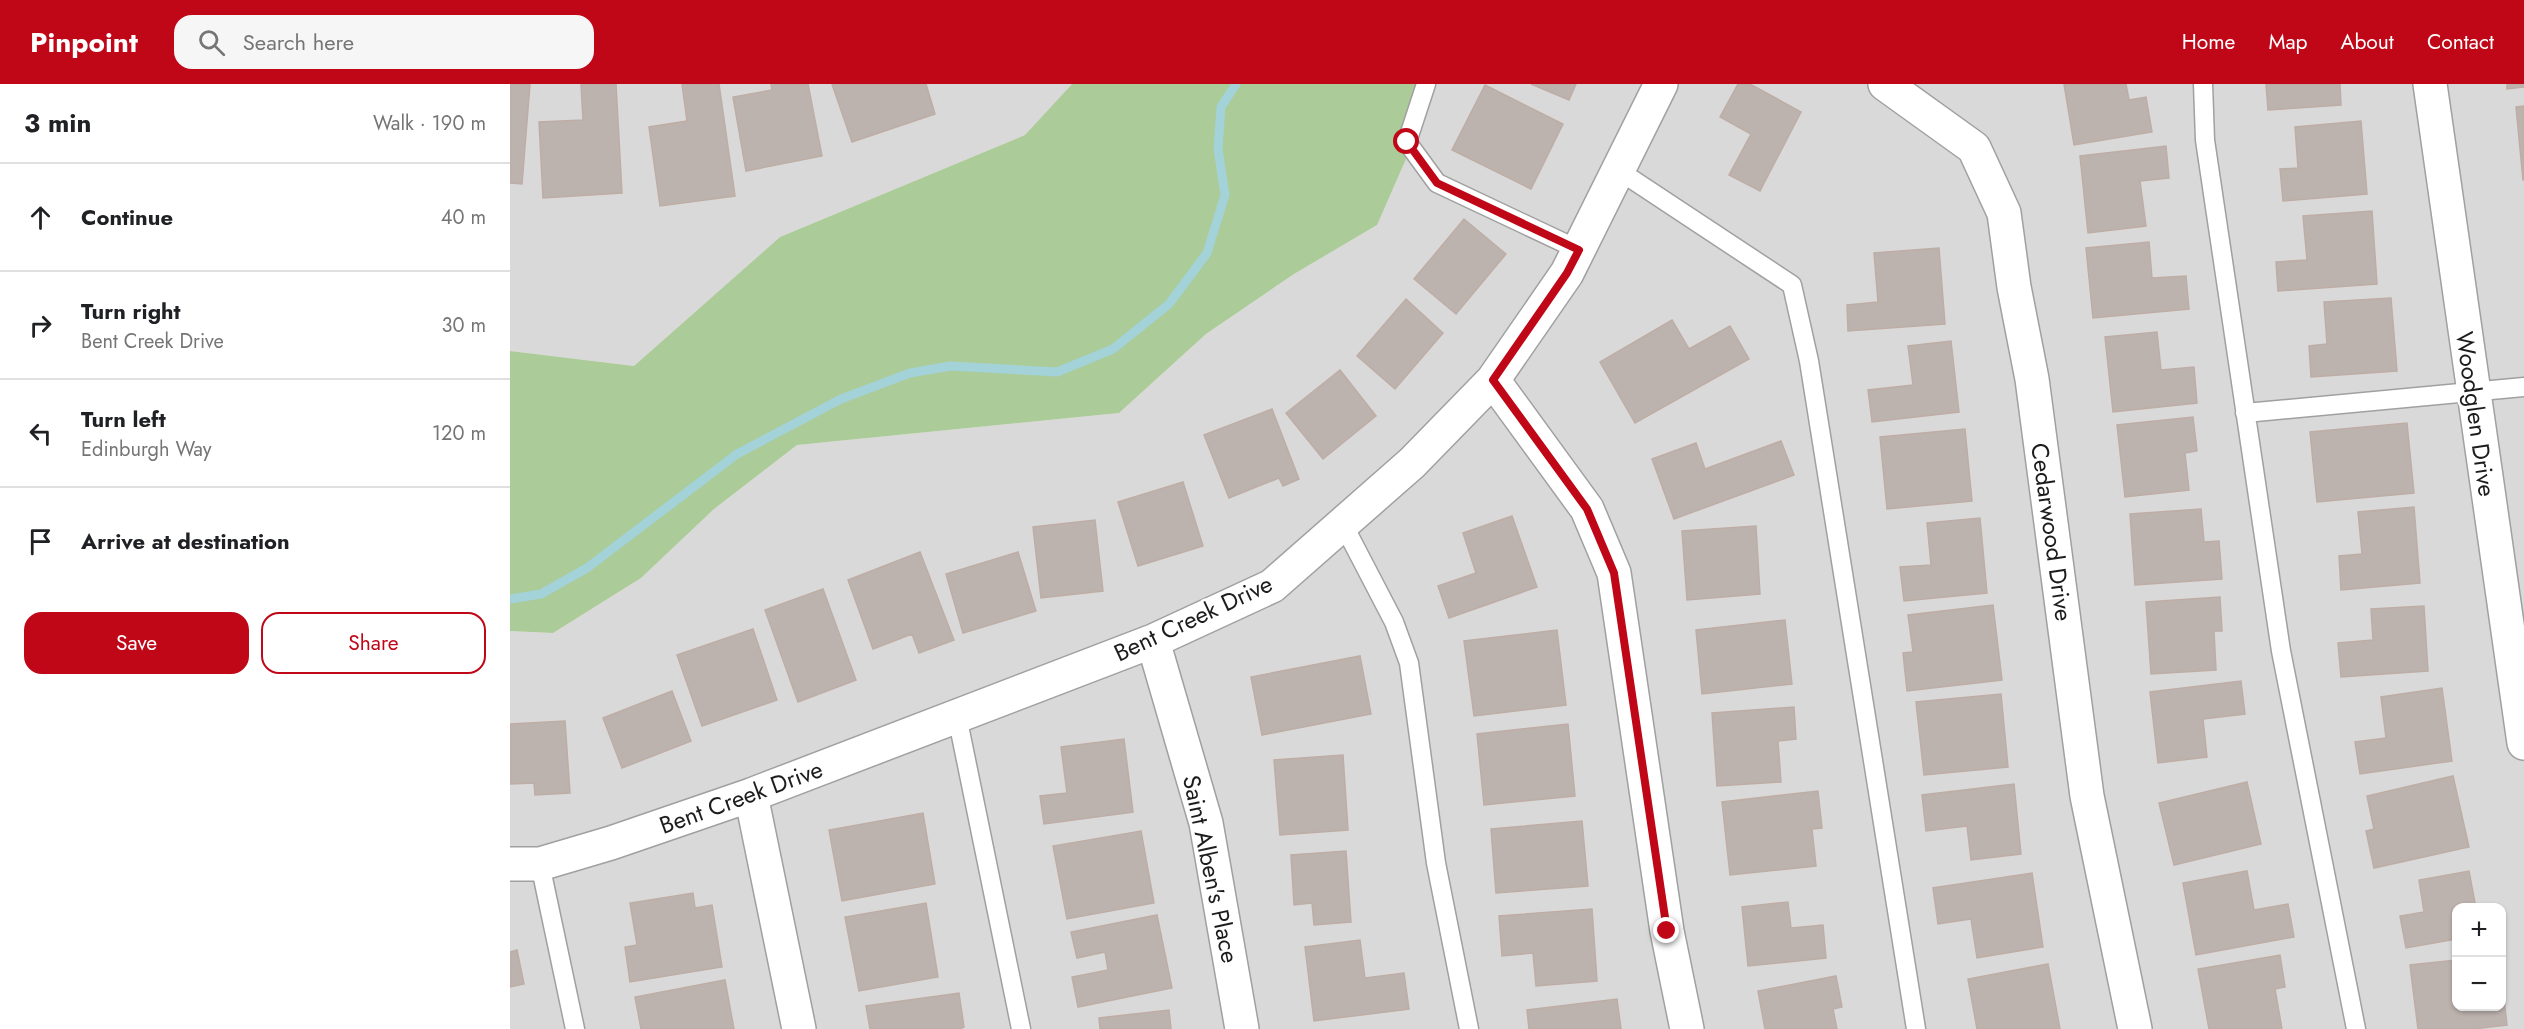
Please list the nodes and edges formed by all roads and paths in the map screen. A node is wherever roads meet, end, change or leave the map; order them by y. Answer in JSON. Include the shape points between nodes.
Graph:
{"nodes":[{"id":1,"x":1426,"y":84,"type":"edge"},
{"id":2,"x":1661,"y":84,"type":"edge"},
{"id":3,"x":1885,"y":84,"type":"edge"},
{"id":4,"x":2203,"y":84,"type":"edge"},
{"id":5,"x":2430,"y":84,"type":"edge"},
{"id":6,"x":1618,"y":170,"type":"junction"},
{"id":7,"x":1579,"y":250,"type":"junction"},
{"id":8,"x":1493,"y":380,"type":"junction"},
{"id":9,"x":2524,"y":387,"type":"edge"},
{"id":10,"x":2473,"y":391,"type":"junction"},
{"id":11,"x":2245,"y":413,"type":"junction"},
{"id":12,"x":1343,"y":524,"type":"junction"},
{"id":13,"x":1153,"y":641,"type":"junction"},
{"id":14,"x":957,"y":716,"type":"junction"},
{"id":15,"x":2524,"y":743,"type":"edge"},
{"id":16,"x":751,"y":795,"type":"junction"},
{"id":17,"x":525,"y":864,"type":"edge"},
{"id":18,"x":575,"y":1029,"type":"edge"},
{"id":19,"x":799,"y":1029,"type":"edge"},
{"id":20,"x":1021,"y":1029,"type":"edge"},
{"id":21,"x":1242,"y":1029,"type":"edge"},
{"id":22,"x":1469,"y":1029,"type":"edge"},
{"id":23,"x":1687,"y":1029,"type":"edge"},
{"id":24,"x":1916,"y":1029,"type":"edge"},
{"id":25,"x":2135,"y":1029,"type":"edge"},
{"id":26,"x":2356,"y":1029,"type":"edge"}],
"edges":[{"from":1,"to":7,"type":"lane","via":[[1407,142],[1437,183]]},
{"from":2,"to":6,"type":"street","name":"Bent Creek Drive"},
{"from":3,"to":25,"type":"street","name":"Cedarwood Drive","via":[[1974,148],[2004,213],[2032,379],[2087,796]]},
{"from":4,"to":11,"type":"lane","via":[[2205,140]]},
{"from":5,"to":10,"type":"street","name":"Woodglen Drive"},
{"from":6,"to":7,"type":"street","name":"Bent Creek Drive"},
{"from":6,"to":24,"type":"lane","via":[[1792,285],[1810,373]]},
{"from":7,"to":8,"type":"street","name":"Bent Creek Drive"},
{"from":8,"to":12,"type":"street","name":"Bent Creek Drive","via":[[1412,463]]},
{"from":8,"to":23,"type":"street","via":[[1587,509],[1614,573],[1667,931]]},
{"from":9,"to":10,"type":"lane"},
{"from":10,"to":11,"type":"lane"},
{"from":10,"to":15,"type":"street","name":"Woodglen Drive"},
{"from":11,"to":26,"type":"lane","via":[[2281,651]]},
{"from":12,"to":13,"type":"street","name":"Bent Creek Drive","via":[[1272,586]]},
{"from":12,"to":22,"type":"lane","via":[[1394,622],[1408,663],[1436,862]]},
{"from":13,"to":14,"type":"street","name":"Bent Creek Drive"},
{"from":13,"to":21,"type":"street","name":"Saint Alben's Place","via":[[1206,823]]},
{"from":14,"to":16,"type":"street","name":"Bent Creek Drive"},
{"from":14,"to":20,"type":"lane"},
{"from":16,"to":17,"type":"street","name":"Bent Creek Drive","via":[[611,843]]},
{"from":16,"to":19,"type":"street"},
{"from":17,"to":18,"type":"lane"}]}
